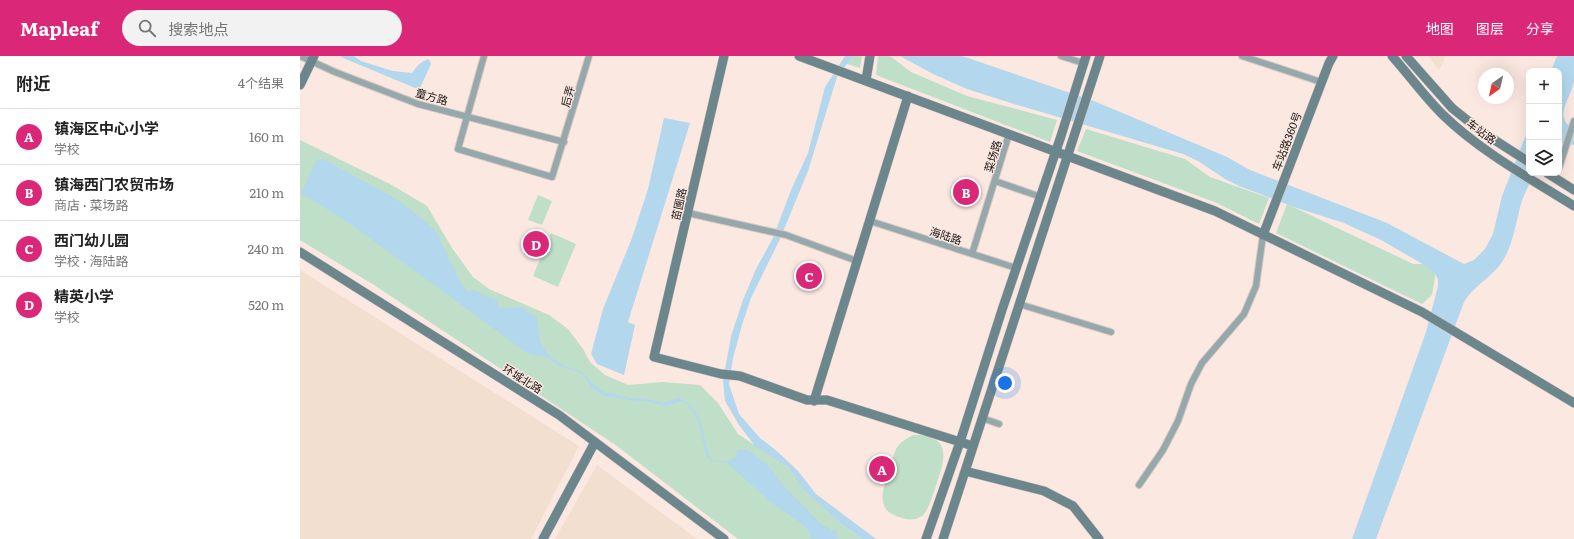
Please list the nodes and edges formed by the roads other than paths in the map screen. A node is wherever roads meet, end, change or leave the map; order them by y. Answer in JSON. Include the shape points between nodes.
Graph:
{"nodes":[{"id":1,"x":300,"y":56,"type":"edge"},
{"id":2,"x":484,"y":56,"type":"edge"},
{"id":3,"x":589,"y":56,"type":"edge"},
{"id":4,"x":724,"y":56,"type":"edge"},
{"id":5,"x":799,"y":56,"type":"edge"},
{"id":6,"x":870,"y":56,"type":"edge"},
{"id":7,"x":1061,"y":56,"type":"edge"},
{"id":8,"x":1100,"y":56,"type":"edge"},
{"id":9,"x":1242,"y":56,"type":"edge"},
{"id":10,"x":1333,"y":56,"type":"edge"},
{"id":11,"x":1392,"y":56,"type":"edge"},
{"id":12,"x":1406,"y":56,"type":"edge"},
{"id":13,"x":313,"y":59,"type":"edge"},
{"id":14,"x":1084,"y":60,"type":"edge"},
{"id":15,"x":866,"y":80,"type":"junction"},
{"id":16,"x":1321,"y":82,"type":"junction"},
{"id":17,"x":300,"y":85,"type":"edge"},
{"id":18,"x":908,"y":96,"type":"junction"},
{"id":19,"x":466,"y":116,"type":"junction"},
{"id":20,"x":1574,"y":121,"type":"edge"},
{"id":21,"x":1009,"y":134,"type":"junction"},
{"id":22,"x":564,"y":142,"type":"junction"},
{"id":23,"x":1055,"y":151,"type":"junction"},
{"id":24,"x":1068,"y":156,"type":"junction"},
{"id":25,"x":1562,"y":159,"type":"edge"},
{"id":26,"x":1526,"y":160,"type":"edge"},
{"id":27,"x":1556,"y":176,"type":"edge"},
{"id":28,"x":994,"y":181,"type":"junction"},
{"id":29,"x":1574,"y":190,"type":"edge"},
{"id":30,"x":1041,"y":197,"type":"junction"},
{"id":31,"x":1574,"y":206,"type":"edge"},
{"id":32,"x":688,"y":213,"type":"junction"},
{"id":33,"x":870,"y":221,"type":"junction"},
{"id":34,"x":1264,"y":235,"type":"junction"},
{"id":35,"x":300,"y":252,"type":"edge"},
{"id":36,"x":972,"y":254,"type":"junction"},
{"id":37,"x":857,"y":261,"type":"junction"},
{"id":38,"x":1016,"y":268,"type":"junction"},
{"id":39,"x":1019,"y":304,"type":"junction"},
{"id":40,"x":1111,"y":332,"type":"dead end"},
{"id":41,"x":814,"y":401,"type":"junction"},
{"id":42,"x":1574,"y":403,"type":"edge"},
{"id":43,"x":982,"y":418,"type":"junction"},
{"id":44,"x":999,"y":424,"type":"dead end"},
{"id":45,"x":595,"y":442,"type":"junction"},
{"id":46,"x":960,"y":442,"type":"junction"},
{"id":47,"x":973,"y":446,"type":"junction"},
{"id":48,"x":965,"y":471,"type":"junction"},
{"id":49,"x":1139,"y":485,"type":"dead end"},
{"id":50,"x":543,"y":539,"type":"edge"},
{"id":51,"x":724,"y":539,"type":"edge"},
{"id":52,"x":926,"y":539,"type":"edge"},
{"id":53,"x":942,"y":539,"type":"edge"},
{"id":54,"x":1099,"y":539,"type":"edge"}],
"edges":[{"from":1,"to":13,"type":"street","name":"童方路"},
{"from":2,"to":19,"type":"street"},
{"from":3,"to":22,"type":"street","name":"后弄"},
{"from":4,"to":32,"type":"street","name":"苗圃路"},
{"from":5,"to":15,"type":"street"},
{"from":6,"to":15,"type":"street"},
{"from":7,"to":14,"type":"street"},
{"from":8,"to":24,"type":"street"},
{"from":9,"to":16,"type":"street"},
{"from":10,"to":16,"type":"street","name":"车站路360号"},
{"from":11,"to":31,"type":"street","name":"车站路","via":[[1442,114],[1478,144]]},
{"from":12,"to":26,"type":"street","name":"车站路","via":[[1452,108],[1482,132]]},
{"from":13,"to":17,"type":"street"},
{"from":13,"to":19,"type":"street","name":"童方路","via":[[335,72],[418,104]]},
{"from":14,"to":23,"type":"street"},
{"from":15,"to":18,"type":"street"},
{"from":16,"to":34,"type":"street","name":"车站路360号"},
{"from":18,"to":21,"type":"street"},
{"from":18,"to":33,"type":"street"},
{"from":19,"to":22,"type":"street","name":"童方路"},
{"from":19,"to":22,"type":"street","name":"后弄","via":[[458,149],[552,177]]},
{"from":20,"to":25,"type":"street"},
{"from":21,"to":23,"type":"street"},
{"from":21,"to":28,"type":"street","name":"菜场路"},
{"from":23,"to":24,"type":"street"},
{"from":23,"to":30,"type":"street"},
{"from":24,"to":34,"type":"street","via":[[1215,211]]},
{"from":24,"to":39,"type":"street"},
{"from":27,"to":29,"type":"street"},
{"from":28,"to":30,"type":"street"},
{"from":28,"to":36,"type":"street","name":"菜场路"},
{"from":30,"to":38,"type":"street"},
{"from":32,"to":37,"type":"street","via":[[786,235]]},
{"from":32,"to":41,"type":"street","name":"苗圃路","via":[[654,357],[721,374],[740,376]]},
{"from":33,"to":36,"type":"street","name":"海陆路"},
{"from":33,"to":37,"type":"street"},
{"from":34,"to":42,"type":"street","via":[[1422,312]]},
{"from":34,"to":49,"type":"street","via":[[1256,286],[1244,314],[1202,363],[1191,384],[1178,421],[1163,450]]},
{"from":35,"to":45,"type":"street","name":"环城北路","via":[[559,415]]},
{"from":36,"to":38,"type":"street","name":"海陆路"},
{"from":37,"to":41,"type":"street"},
{"from":38,"to":46,"type":"street"},
{"from":39,"to":40,"type":"street"},
{"from":39,"to":43,"type":"street"},
{"from":41,"to":46,"type":"street","via":[[827,400]]},
{"from":43,"to":44,"type":"street"},
{"from":43,"to":47,"type":"street"},
{"from":45,"to":50,"type":"street"},
{"from":45,"to":51,"type":"street","name":"环城北路"},
{"from":46,"to":47,"type":"street"},
{"from":46,"to":52,"type":"street"},
{"from":47,"to":48,"type":"street"},
{"from":48,"to":53,"type":"street"},
{"from":48,"to":54,"type":"street","via":[[1044,491],[1073,506]]}]}
